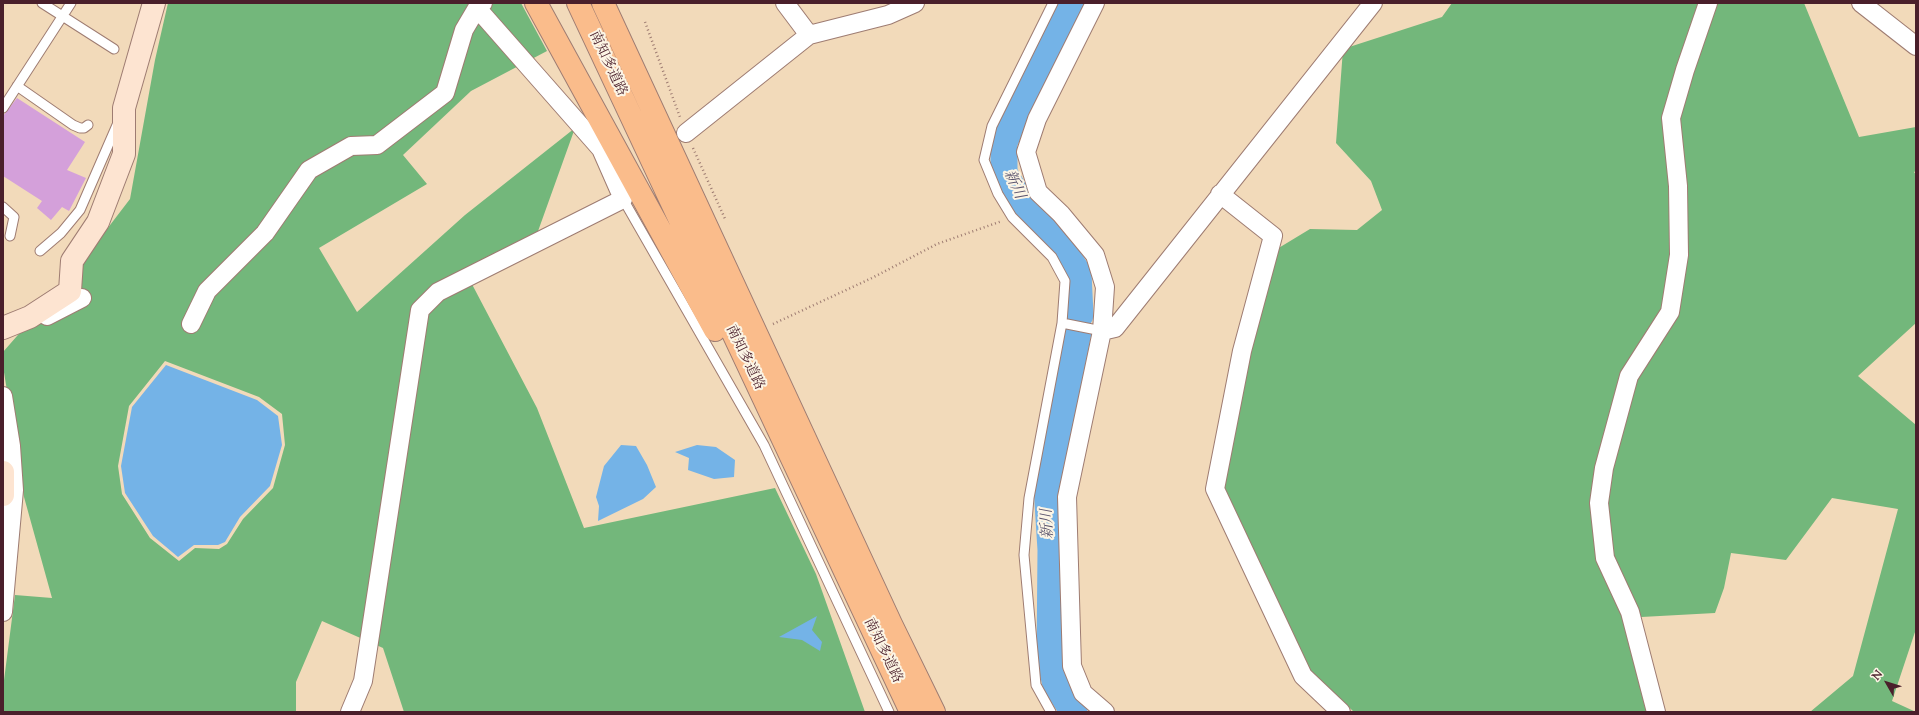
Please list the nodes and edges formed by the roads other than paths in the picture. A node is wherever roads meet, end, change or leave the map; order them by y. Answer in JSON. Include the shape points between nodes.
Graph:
{"nodes":[{"id":1,"x":42,"y":3,"type":"edge"},
{"id":2,"x":71,"y":3,"type":"edge"},
{"id":3,"x":154,"y":3,"type":"edge"},
{"id":4,"x":536,"y":3,"type":"edge"},
{"id":5,"x":578,"y":3,"type":"edge"},
{"id":6,"x":603,"y":3,"type":"edge"},
{"id":7,"x":785,"y":3,"type":"edge"},
{"id":8,"x":915,"y":3,"type":"edge"},
{"id":9,"x":1053,"y":3,"type":"edge"},
{"id":10,"x":1095,"y":3,"type":"edge"},
{"id":11,"x":1373,"y":3,"type":"edge"},
{"id":12,"x":1708,"y":3,"type":"edge"},
{"id":13,"x":1860,"y":3,"type":"edge"},
{"id":14,"x":480,"y":6,"type":"edge"},
{"id":15,"x":62,"y":16,"type":"junction"},
{"id":16,"x":810,"y":35,"type":"junction"},
{"id":17,"x":1916,"y":46,"type":"edge"},
{"id":18,"x":114,"y":49,"type":"dead end"},
{"id":19,"x":18,"y":86,"type":"junction"},
{"id":20,"x":3,"y":108,"type":"edge"},
{"id":21,"x":124,"y":108,"type":"junction"},
{"id":22,"x":88,"y":126,"type":"dead end"},
{"id":23,"x":686,"y":133,"type":"road end"},
{"id":24,"x":1220,"y":194,"type":"junction"},
{"id":25,"x":624,"y":199,"type":"junction"},
{"id":26,"x":3,"y":207,"type":"edge"},
{"id":27,"x":10,"y":236,"type":"dead end"},
{"id":28,"x":40,"y":251,"type":"dead end"},
{"id":29,"x":82,"y":298,"type":"dead end"},
{"id":30,"x":1062,"y":323,"type":"junction"},
{"id":31,"x":191,"y":324,"type":"dead end"},
{"id":32,"x":3,"y":328,"type":"edge"},
{"id":33,"x":1102,"y":331,"type":"junction"},
{"id":34,"x":3,"y":338,"type":"edge"},
{"id":35,"x":3,"y":396,"type":"edge"},
{"id":36,"x":774,"y":420,"type":"junction"},
{"id":37,"x":3,"y":472,"type":"edge"},
{"id":38,"x":3,"y":495,"type":"edge"},
{"id":39,"x":3,"y":612,"type":"edge"},
{"id":40,"x":1047,"y":711,"type":"edge"},
{"id":41,"x":350,"y":712,"type":"edge"},
{"id":42,"x":889,"y":712,"type":"edge"},
{"id":43,"x":911,"y":712,"type":"edge"},
{"id":44,"x":934,"y":712,"type":"edge"},
{"id":45,"x":1105,"y":712,"type":"edge"},
{"id":46,"x":1341,"y":712,"type":"edge"},
{"id":47,"x":1656,"y":712,"type":"edge"}],
"edges":[{"from":1,"to":15,"type":"lane"},
{"from":2,"to":15,"type":"lane"},
{"from":3,"to":21,"type":"street"},
{"from":4,"to":36,"type":"highway","via":[[735,366],[762,412]]},
{"from":5,"to":36,"type":"highway","name":"南知多道路"},
{"from":6,"to":44,"type":"highway","name":"南知多道路","via":[[890,624]]},
{"from":7,"to":16,"type":"street"},
{"from":8,"to":16,"type":"street","via":[[888,15]]},
{"from":9,"to":30,"type":"lane","via":[[992,126],[984,160],[998,194],[1012,217],[1052,257],[1065,281]]},
{"from":10,"to":33,"type":"street","via":[[1037,119],[1026,152],[1038,192],[1061,214],[1095,255],[1105,287]]},
{"from":11,"to":24,"type":"street"},
{"from":12,"to":47,"type":"street","via":[[1671,118],[1678,186],[1679,255],[1670,312],[1629,376],[1604,468],[1599,503],[1605,558],[1630,612]]},
{"from":13,"to":17,"type":"street"},
{"from":14,"to":25,"type":"street","via":[[601,149]]},
{"from":14,"to":31,"type":"street","via":[[464,30],[445,93],[377,145],[351,146],[309,170],[265,233],[207,291]]},
{"from":15,"to":18,"type":"lane"},
{"from":15,"to":19,"type":"lane"},
{"from":16,"to":23,"type":"street"},
{"from":19,"to":20,"type":"lane"},
{"from":19,"to":22,"type":"lane","via":[[73,125],[80,128]]},
{"from":21,"to":28,"type":"lane","via":[[80,210],[61,233]]},
{"from":21,"to":32,"type":"street","via":[[124,154],[98,222],[72,261],[70,292],[30,317]]},
{"from":24,"to":33,"type":"street","via":[[1116,328]]},
{"from":24,"to":46,"type":"street","via":[[1273,236],[1242,351],[1215,489],[1303,676]]},
{"from":25,"to":41,"type":"street","via":[[438,292],[420,310],[363,681]]},
{"from":25,"to":42,"type":"lane","via":[[764,445]]},
{"from":26,"to":27,"type":"lane","via":[[14,217]]},
{"from":29,"to":34,"type":"street"},
{"from":30,"to":33,"type":"lane"},
{"from":30,"to":40,"type":"lane","via":[[1029,498],[1024,555],[1036,685]]},
{"from":33,"to":45,"type":"street","via":[[1067,497],[1072,666],[1083,693]]},
{"from":35,"to":39,"type":"street","via":[[11,446],[14,490]]},
{"from":36,"to":43,"type":"highway","name":"南知多道路"},
{"from":37,"to":38,"type":"street"}]}
